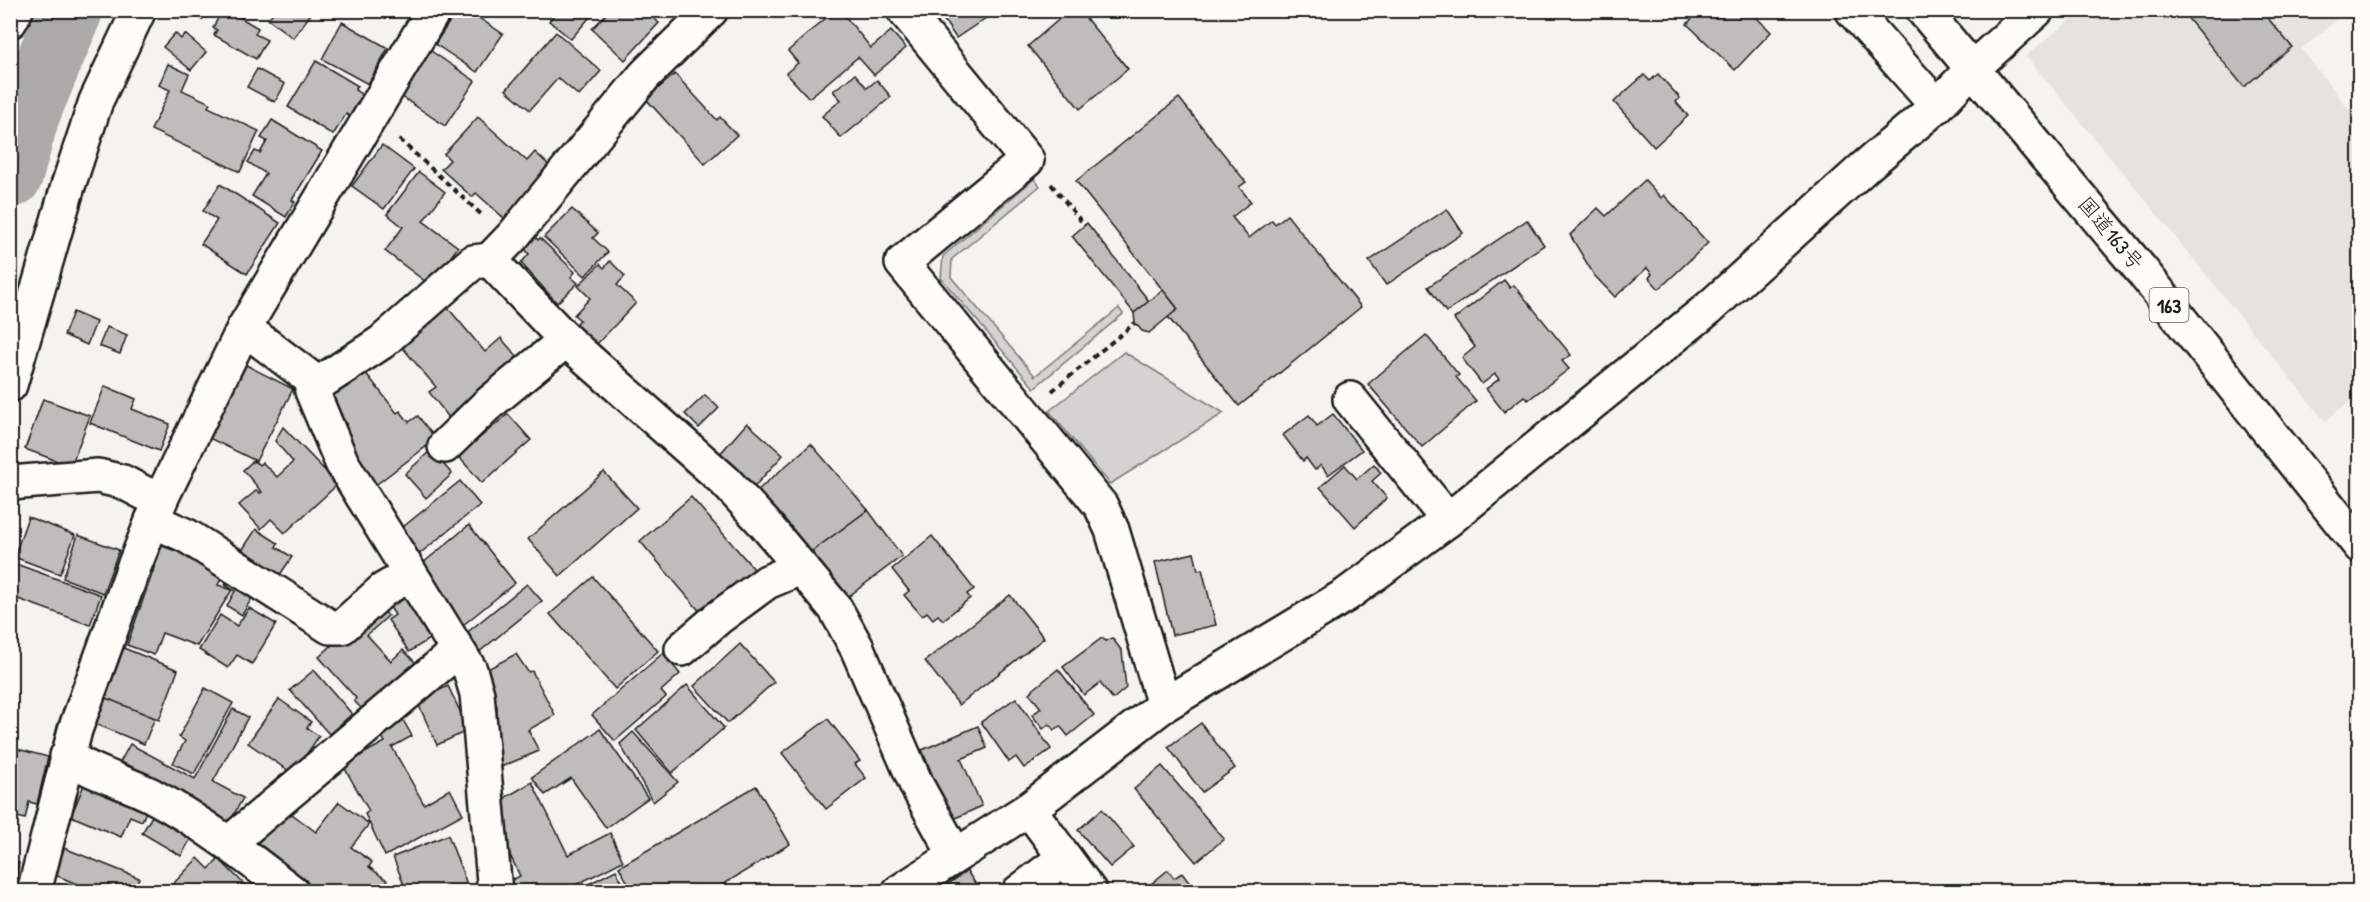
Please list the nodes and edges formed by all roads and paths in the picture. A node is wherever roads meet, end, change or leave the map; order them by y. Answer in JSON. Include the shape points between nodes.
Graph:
{"nodes":[{"id":1,"x":16,"y":10,"type":"edge"},
{"id":2,"x":139,"y":10,"type":"edge"},
{"id":3,"x":434,"y":10,"type":"edge"},
{"id":4,"x":711,"y":10,"type":"edge"},
{"id":5,"x":904,"y":10,"type":"edge"},
{"id":6,"x":1852,"y":10,"type":"edge"},
{"id":7,"x":1923,"y":10,"type":"edge"},
{"id":8,"x":2027,"y":13,"type":"edge"},
{"id":9,"x":10,"y":21,"type":"edge"},
{"id":10,"x":1973,"y":68,"type":"junction"},
{"id":11,"x":1937,"y":106,"type":"junction"},
{"id":12,"x":372,"y":115,"type":"junction"},
{"id":13,"x":1027,"y":160,"type":"junction"},
{"id":14,"x":1085,"y":226,"type":"dead end"},
{"id":15,"x":500,"y":250,"type":"junction"},
{"id":16,"x":1135,"y":323,"type":"dead end"},
{"id":17,"x":244,"y":328,"type":"junction"},
{"id":18,"x":566,"y":339,"type":"junction"},
{"id":19,"x":318,"y":384,"type":"junction"},
{"id":20,"x":10,"y":385,"type":"edge"},
{"id":21,"x":1350,"y":399,"type":"dead end"},
{"id":22,"x":1025,"y":413,"type":"junction"},
{"id":23,"x":446,"y":446,"type":"dead end"},
{"id":24,"x":10,"y":483,"type":"edge"},
{"id":25,"x":157,"y":510,"type":"junction"},
{"id":26,"x":1448,"y":520,"type":"junction"},
{"id":27,"x":2360,"y":546,"type":"edge"},
{"id":28,"x":800,"y":568,"type":"junction"},
{"id":29,"x":409,"y":575,"type":"junction"},
{"id":30,"x":682,"y":649,"type":"dead end"},
{"id":31,"x":457,"y":651,"type":"junction"},
{"id":32,"x":1164,"y":705,"type":"junction"},
{"id":33,"x":67,"y":756,"type":"junction"},
{"id":34,"x":1029,"y":809,"type":"junction"},
{"id":35,"x":229,"y":843,"type":"junction"},
{"id":36,"x":955,"y":855,"type":"junction"},
{"id":37,"x":1064,"y":858,"type":"junction"},
{"id":38,"x":34,"y":891,"type":"edge"},
{"id":39,"x":292,"y":891,"type":"edge"},
{"id":40,"x":495,"y":891,"type":"edge"},
{"id":41,"x":899,"y":891,"type":"edge"},
{"id":42,"x":1019,"y":891,"type":"edge"},
{"id":43,"x":1090,"y":891,"type":"edge"}],
"edges":[{"from":1,"to":9,"type":"main road"},
{"from":2,"to":20,"type":"main road","via":[[96,101]]},
{"from":3,"to":12,"type":"main road"},
{"from":4,"to":15,"type":"main road","via":[[645,75]]},
{"from":5,"to":13,"type":"main road"},
{"from":6,"to":11,"type":"main road"},
{"from":7,"to":10,"type":"main road","name":"国道163号","number":"163"},
{"from":8,"to":10,"type":"main road"},
{"from":10,"to":11,"type":"main road"},
{"from":10,"to":27,"type":"main road","name":"国道163号","number":"163","via":[[2142,271]]},
{"from":11,"to":26,"type":"main road","via":[[1709,308]]},
{"from":12,"to":15,"type":"path"},
{"from":12,"to":17,"type":"main road"},
{"from":13,"to":14,"type":"path"},
{"from":13,"to":22,"type":"main road","via":[[902,263]]},
{"from":15,"to":18,"type":"main road"},
{"from":15,"to":19,"type":"main road","via":[[473,262],[382,342]]},
{"from":16,"to":22,"type":"path"},
{"from":17,"to":19,"type":"main road"},
{"from":17,"to":25,"type":"main road"},
{"from":18,"to":23,"type":"main road","via":[[486,406]]},
{"from":18,"to":28,"type":"main road","via":[[725,481]]},
{"from":19,"to":29,"type":"main road","via":[[312,392],[342,463]]},
{"from":21,"to":26,"type":"main road"},
{"from":22,"to":32,"type":"main road","via":[[1094,495],[1107,517]]},
{"from":24,"to":25,"type":"main road","via":[[98,476],[123,482],[144,494]]},
{"from":25,"to":29,"type":"main road","via":[[188,536],[330,627],[342,627],[383,590]]},
{"from":25,"to":33,"type":"main road"},
{"from":26,"to":32,"type":"main road","via":[[1346,595]]},
{"from":28,"to":30,"type":"main road","via":[[767,582]]},
{"from":28,"to":36,"type":"main road","via":[[835,608],[918,786]]},
{"from":29,"to":31,"type":"main road"},
{"from":31,"to":35,"type":"main road"},
{"from":31,"to":40,"type":"main road","via":[[471,670],[477,694]]},
{"from":32,"to":34,"type":"main road"},
{"from":33,"to":35,"type":"main road","via":[[83,767],[150,795]]},
{"from":33,"to":38,"type":"main road"},
{"from":34,"to":36,"type":"main road"},
{"from":34,"to":37,"type":"main road"},
{"from":35,"to":39,"type":"main road"},
{"from":36,"to":41,"type":"main road"},
{"from":37,"to":42,"type":"main road"},
{"from":37,"to":43,"type":"main road"}]}
